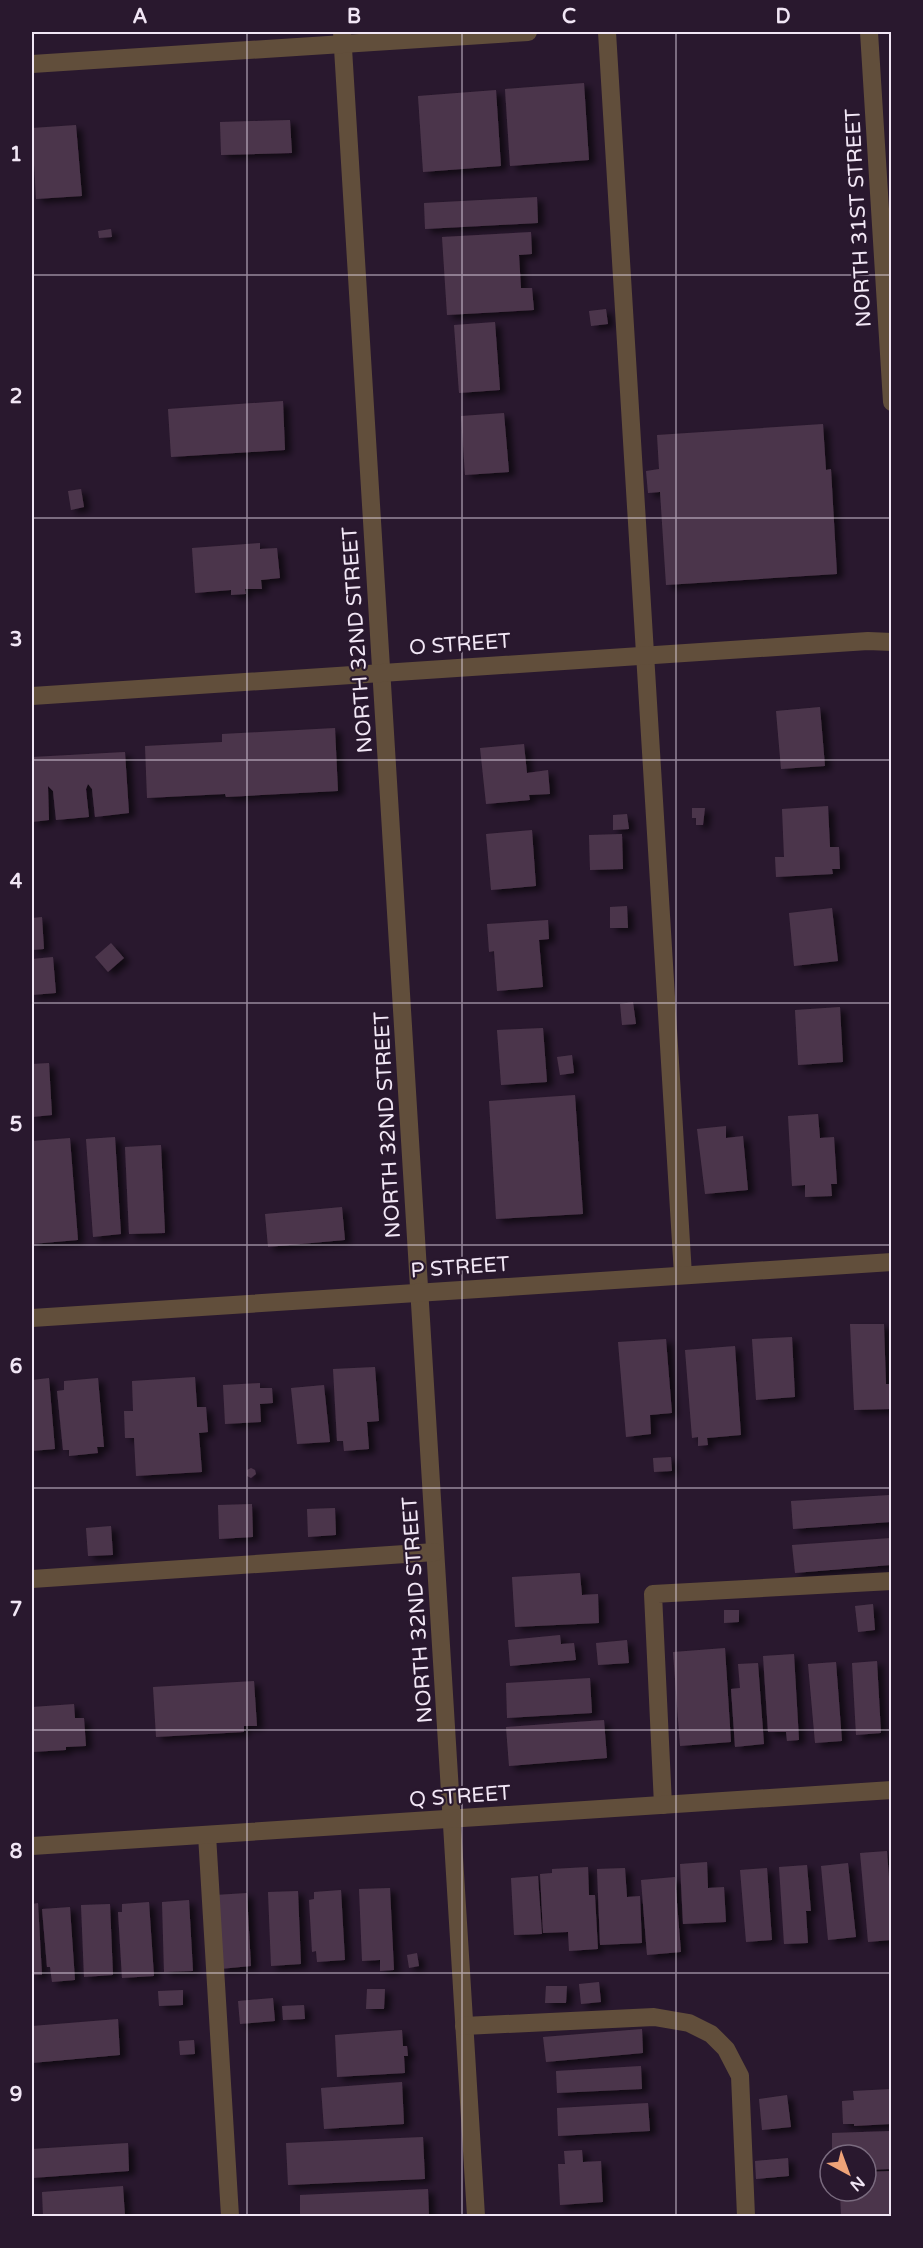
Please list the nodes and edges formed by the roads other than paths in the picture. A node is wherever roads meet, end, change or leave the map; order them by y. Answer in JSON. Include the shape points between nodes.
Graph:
{"nodes":[{"id":1,"x":528,"y":32,"type":"edge"},
{"id":2,"x":607,"y":32,"type":"edge"},
{"id":3,"x":869,"y":32,"type":"edge"},
{"id":4,"x":343,"y":38,"type":"edge"},
{"id":5,"x":32,"y":64,"type":"edge"},
{"id":6,"x":891,"y":402,"type":"edge"},
{"id":7,"x":891,"y":642,"type":"edge"},
{"id":8,"x":645,"y":655,"type":"junction"},
{"id":9,"x":382,"y":672,"type":"junction"},
{"id":10,"x":32,"y":696,"type":"edge"},
{"id":11,"x":891,"y":1262,"type":"edge"},
{"id":12,"x":683,"y":1275,"type":"junction"},
{"id":13,"x":420,"y":1292,"type":"junction"},
{"id":14,"x":32,"y":1318,"type":"edge"},
{"id":15,"x":435,"y":1552,"type":"junction"},
{"id":16,"x":32,"y":1579,"type":"edge"},
{"id":17,"x":891,"y":1581,"type":"edge"},
{"id":18,"x":891,"y":1790,"type":"edge"},
{"id":19,"x":663,"y":1805,"type":"junction"},
{"id":20,"x":452,"y":1819,"type":"junction"},
{"id":21,"x":207,"y":1834,"type":"junction"},
{"id":22,"x":32,"y":1846,"type":"edge"},
{"id":23,"x":464,"y":2026,"type":"junction"},
{"id":24,"x":230,"y":2217,"type":"edge"},
{"id":25,"x":476,"y":2217,"type":"edge"},
{"id":26,"x":746,"y":2217,"type":"edge"}],
"edges":[{"from":1,"to":4,"type":"street"},
{"from":2,"to":8,"type":"street"},
{"from":3,"to":6,"type":"street","name":"NORTH 31ST STREET"},
{"from":4,"to":5,"type":"street"},
{"from":4,"to":9,"type":"street","name":"NORTH 32ND STREET"},
{"from":7,"to":8,"type":"street","name":"O STREET"},
{"from":8,"to":9,"type":"street","name":"O STREET"},
{"from":8,"to":12,"type":"street"},
{"from":9,"to":10,"type":"street","name":"O STREET"},
{"from":9,"to":13,"type":"street","name":"NORTH 32ND STREET"},
{"from":11,"to":12,"type":"street","name":"P STREET"},
{"from":12,"to":13,"type":"street","name":"P STREET"},
{"from":13,"to":14,"type":"street","name":"P STREET"},
{"from":13,"to":15,"type":"street","name":"NORTH 32ND STREET"},
{"from":15,"to":16,"type":"street"},
{"from":15,"to":20,"type":"street","name":"NORTH 32ND STREET"},
{"from":17,"to":19,"type":"street","via":[[653,1594]]},
{"from":18,"to":19,"type":"street","name":"Q STREET"},
{"from":19,"to":20,"type":"street","name":"Q STREET"},
{"from":20,"to":21,"type":"street","name":"Q STREET"},
{"from":20,"to":23,"type":"street","name":"NORTH 32ND STREET"},
{"from":21,"to":22,"type":"street","name":"Q STREET"},
{"from":21,"to":24,"type":"street"},
{"from":23,"to":25,"type":"street","name":"NORTH 32ND STREET"},
{"from":23,"to":26,"type":"street","via":[[654,2017],[688,2023],[711,2034],[726,2049],[740,2076]]}]}
